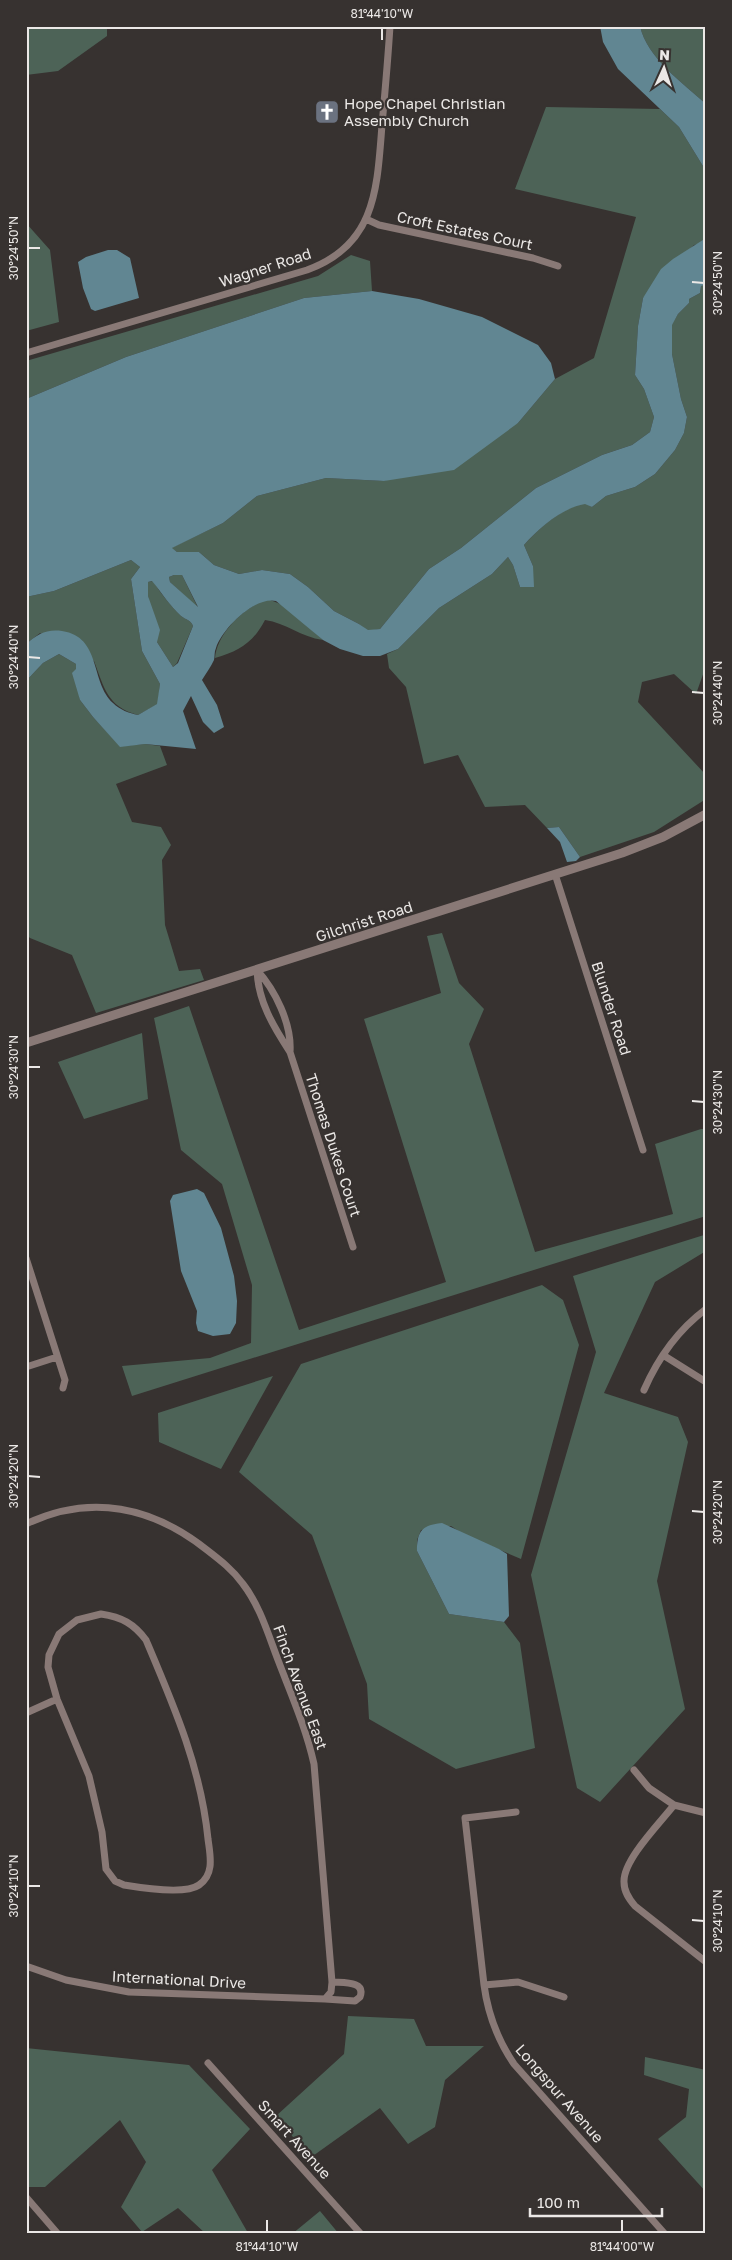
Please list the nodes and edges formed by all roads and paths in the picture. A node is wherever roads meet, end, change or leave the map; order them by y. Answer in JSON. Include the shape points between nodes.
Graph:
{"nodes":[{"id":1,"x":390,"y":26,"type":"edge"},
{"id":2,"x":366,"y":219,"type":"junction"},
{"id":3,"x":558,"y":266,"type":"dead end"},
{"id":4,"x":26,"y":353,"type":"edge"},
{"id":5,"x":706,"y":814,"type":"edge"},
{"id":6,"x":555,"y":874,"type":"junction"},
{"id":7,"x":257,"y":970,"type":"junction"},
{"id":8,"x":26,"y":1043,"type":"edge"},
{"id":9,"x":290,"y":1052,"type":"junction"},
{"id":10,"x":643,"y":1150,"type":"dead end"},
{"id":11,"x":353,"y":1247,"type":"dead end"},
{"id":12,"x":26,"y":1258,"type":"edge"},
{"id":13,"x":706,"y":1308,"type":"edge"},
{"id":14,"x":663,"y":1355,"type":"junction"},
{"id":15,"x":57,"y":1357,"type":"junction"},
{"id":16,"x":26,"y":1367,"type":"edge"},
{"id":17,"x":706,"y":1382,"type":"edge"},
{"id":18,"x":63,"y":1388,"type":"dead end"},
{"id":19,"x":644,"y":1390,"type":"dead end"},
{"id":20,"x":26,"y":1524,"type":"edge"},
{"id":21,"x":57,"y":1699,"type":"junction"},
{"id":22,"x":26,"y":1712,"type":"edge"},
{"id":23,"x":634,"y":1770,"type":"dead end"},
{"id":24,"x":674,"y":1805,"type":"junction"},
{"id":25,"x":516,"y":1812,"type":"dead end"},
{"id":26,"x":706,"y":1813,"type":"edge"},
{"id":27,"x":706,"y":1962,"type":"edge"},
{"id":28,"x":26,"y":1966,"type":"edge"},
{"id":29,"x":332,"y":1982,"type":"junction"},
{"id":30,"x":484,"y":1985,"type":"junction"},
{"id":31,"x":564,"y":1997,"type":"dead end"},
{"id":32,"x":325,"y":1999,"type":"junction"},
{"id":33,"x":208,"y":2063,"type":"dead end"},
{"id":34,"x":26,"y":2198,"type":"edge"},
{"id":35,"x":58,"y":2234,"type":"edge"},
{"id":36,"x":361,"y":2234,"type":"edge"},
{"id":37,"x":665,"y":2234,"type":"edge"}],
"edges":[{"from":1,"to":2,"type":"street","name":"Wagner Road","via":[[378,174],[373,203]]},
{"from":2,"to":3,"type":"street","name":"Croft Estates Court","via":[[379,225]]},
{"from":2,"to":4,"type":"street","name":"Wagner Road","via":[[348,245],[315,266]]},
{"from":5,"to":6,"type":"street","name":"Gilchrist Road","via":[[655,840]]},
{"from":6,"to":7,"type":"street","name":"Gilchrist Road"},
{"from":6,"to":10,"type":"street","name":"Blunder Road"},
{"from":7,"to":8,"type":"street","name":"Gilchrist Road"},
{"from":7,"to":9,"type":"street","name":"Thomas Dukes Court","via":[[263,1004]]},
{"from":7,"to":9,"type":"street","name":"Thomas Dukes Court","via":[[268,982],[291,1037]]},
{"from":9,"to":11,"type":"street","name":"Thomas Dukes Court"},
{"from":12,"to":15,"type":"street"},
{"from":13,"to":14,"type":"street","via":[[677,1334]]},
{"from":14,"to":17,"type":"street"},
{"from":14,"to":19,"type":"street"},
{"from":15,"to":16,"type":"street"},
{"from":15,"to":18,"type":"street","via":[[64,1380]]},
{"from":20,"to":29,"type":"street","name":"Finch Avenue East","via":[[69,1510],[112,1508],[156,1518],[192,1538],[231,1570],[251,1595],[307,1735],[317,1783]]},
{"from":21,"to":21,"type":"street","via":[[89,1776],[109,1875],[124,1885],[181,1890],[191,1889],[204,1881],[210,1864],[206,1819],[194,1764],[146,1640],[137,1628],[102,1614],[77,1620],[59,1634],[49,1655],[48,1667]]},
{"from":21,"to":22,"type":"street"},
{"from":23,"to":24,"type":"street","via":[[650,1788]]},
{"from":24,"to":26,"type":"street"},
{"from":24,"to":27,"type":"street","via":[[629,1862],[624,1884],[635,1906]]},
{"from":25,"to":30,"type":"street","name":"Longspur Avenue","via":[[465,1818]]},
{"from":28,"to":32,"type":"street","name":"International Drive","via":[[66,1980],[129,1992]]},
{"from":29,"to":32,"type":"street","name":"Finch Avenue East","via":[[331,1992]]},
{"from":29,"to":32,"type":"street","name":"International Drive","via":[[355,1984],[362,1992],[360,1998],[355,2001]]},
{"from":30,"to":31,"type":"street","via":[[518,1982]]},
{"from":30,"to":37,"type":"street","name":"Longspur Avenue","via":[[494,2029],[514,2064]]},
{"from":33,"to":36,"type":"street","name":"Smart Avenue"},
{"from":34,"to":35,"type":"street"}]}
